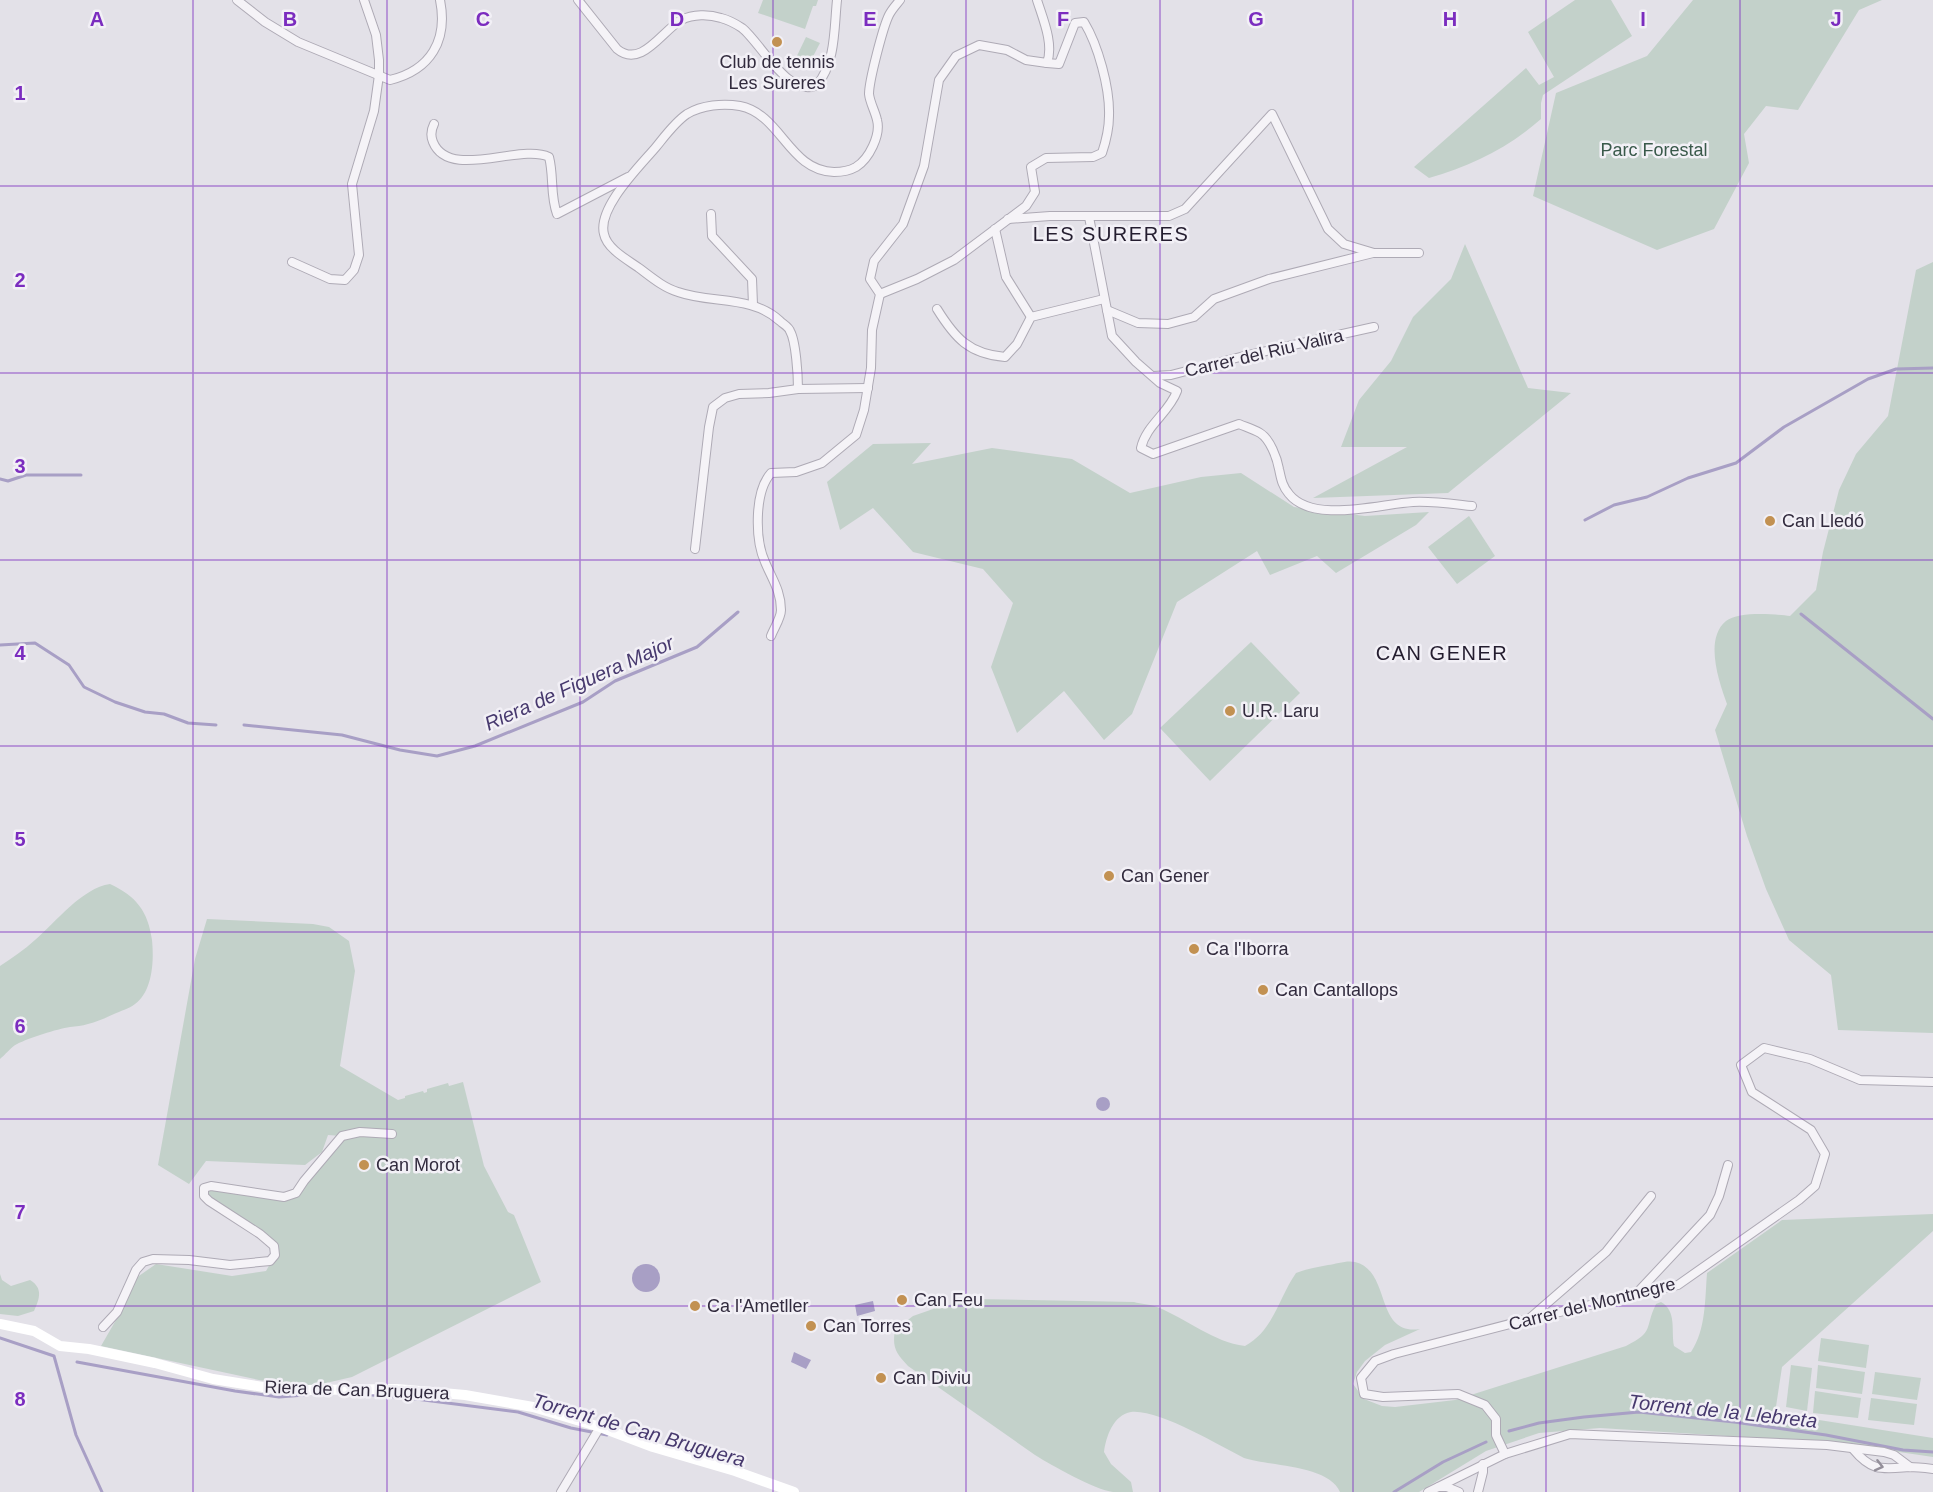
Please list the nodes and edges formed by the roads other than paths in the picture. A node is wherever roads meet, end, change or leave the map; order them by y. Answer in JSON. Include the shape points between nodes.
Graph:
{"nodes":[{"id":1,"x":237,"y":0,"type":"edge"},
{"id":2,"x":364,"y":0,"type":"edge"},
{"id":3,"x":440,"y":0,"type":"edge"},
{"id":4,"x":578,"y":0,"type":"edge"},
{"id":5,"x":837,"y":0,"type":"edge"},
{"id":6,"x":900,"y":0,"type":"edge"},
{"id":7,"x":1037,"y":0,"type":"edge"},
{"id":8,"x":1047,"y":63,"type":"junction"},
{"id":9,"x":379,"y":75,"type":"junction"},
{"id":10,"x":434,"y":124,"type":"dead end"},
{"id":11,"x":632,"y":174,"type":"junction"},
{"id":12,"x":711,"y":214,"type":"dead end"},
{"id":13,"x":1089,"y":217,"type":"junction"},
{"id":14,"x":1008,"y":219,"type":"junction"},
{"id":15,"x":995,"y":229,"type":"junction"},
{"id":16,"x":1374,"y":253,"type":"junction"},
{"id":17,"x":1419,"y":253,"type":"dead end"},
{"id":18,"x":292,"y":262,"type":"dead end"},
{"id":19,"x":880,"y":294,"type":"junction"},
{"id":20,"x":1104,"y":299,"type":"junction"},
{"id":21,"x":753,"y":305,"type":"junction"},
{"id":22,"x":937,"y":309,"type":"dead end"},
{"id":23,"x":1107,"y":310,"type":"junction"},
{"id":24,"x":1031,"y":317,"type":"junction"},
{"id":25,"x":1374,"y":327,"type":"dead end"},
{"id":26,"x":1154,"y":376,"type":"junction"},
{"id":27,"x":868,"y":388,"type":"junction"},
{"id":28,"x":798,"y":389,"type":"junction"},
{"id":29,"x":1472,"y":506,"type":"dead end"},
{"id":30,"x":695,"y":549,"type":"dead end"},
{"id":31,"x":771,"y":636,"type":"dead end"},
{"id":32,"x":1933,"y":1082,"type":"edge"},
{"id":33,"x":392,"y":1134,"type":"dead end"},
{"id":34,"x":1728,"y":1165,"type":"dead end"},
{"id":35,"x":1651,"y":1196,"type":"dead end"},
{"id":36,"x":1634,"y":1296,"type":"junction"},
{"id":37,"x":1528,"y":1319,"type":"junction"},
{"id":38,"x":0,"y":1324,"type":"edge"},
{"id":39,"x":103,"y":1327,"type":"dead end"},
{"id":40,"x":600,"y":1427,"type":"junction"},
{"id":41,"x":1853,"y":1449,"type":"junction"},
{"id":42,"x":1505,"y":1454,"type":"junction"},
{"id":43,"x":1483,"y":1464,"type":"junction"},
{"id":44,"x":1910,"y":1467,"type":"junction"},
{"id":45,"x":1933,"y":1469,"type":"edge"},
{"id":46,"x":774,"y":1489,"type":"edge"},
{"id":47,"x":1431,"y":1490,"type":"edge"},
{"id":48,"x":561,"y":1492,"type":"edge"},
{"id":49,"x":794,"y":1492,"type":"edge"},
{"id":50,"x":1459,"y":1492,"type":"edge"},
{"id":51,"x":1478,"y":1492,"type":"edge"}],
"edges":[{"from":1,"to":9,"type":"street","via":[[298,42]]},
{"from":2,"to":9,"type":"street","via":[[376,35]]},
{"from":3,"to":9,"type":"street","via":[[442,31],[428,59],[403,77],[390,80]]},
{"from":4,"to":5,"type":"street","via":[[617,49],[629,55],[636,55],[693,16],[729,20],[743,29],[792,83],[805,88],[817,85],[829,61]]},
{"from":6,"to":11,"type":"street","via":[[888,17],[869,92],[878,127],[876,138],[855,167],[839,172],[820,170],[801,159],[757,113],[742,107],[715,105],[695,110],[679,121]]},
{"from":7,"to":8,"type":"street","via":[[1046,28],[1050,56]]},
{"from":8,"to":14,"type":"street","via":[[1059,63],[1075,23],[1084,22],[1106,84],[1107,137],[1102,153],[1093,157],[1046,158],[1031,167],[1035,192],[1026,206]]},
{"from":8,"to":19,"type":"street","via":[[979,45],[956,56],[939,80],[924,166],[903,224],[874,261],[870,279]]},
{"from":9,"to":18,"type":"street","via":[[374,111],[352,184],[359,255],[354,270],[345,280],[330,279]]},
{"from":10,"to":11,"type":"street","via":[[431,138],[447,157],[549,157],[557,214]]},
{"from":11,"to":21,"type":"street","via":[[606,214],[603,234],[607,242],[674,291]]},
{"from":12,"to":21,"type":"street","via":[[712,236],[752,279]]},
{"from":13,"to":14,"type":"street"},
{"from":13,"to":16,"type":"street","via":[[1169,216],[1185,209],[1272,114],[1328,229],[1344,244]]},
{"from":13,"to":20,"type":"street"},
{"from":14,"to":15,"type":"street"},
{"from":15,"to":19,"type":"street","via":[[954,260]]},
{"from":15,"to":24,"type":"street","via":[[1006,278]]},
{"from":16,"to":17,"type":"street"},
{"from":16,"to":23,"type":"street","via":[[1269,279],[1214,299],[1194,317],[1168,324],[1138,323]]},
{"from":19,"to":27,"type":"street","via":[[872,330]]},
{"from":20,"to":23,"type":"street"},
{"from":20,"to":24,"type":"street"},
{"from":21,"to":28,"type":"street","via":[[775,316],[790,330]]},
{"from":22,"to":24,"type":"street","via":[[962,343],[987,356],[1005,357]]},
{"from":23,"to":26,"type":"street","via":[[1112,336]]},
{"from":25,"to":26,"type":"street","name":"Carrer del Riu Valira"},
{"from":26,"to":29,"type":"street","via":[[1177,391],[1173,402],[1143,438],[1141,448],[1153,454],[1239,424],[1262,434],[1272,448],[1280,480],[1288,494],[1302,505],[1325,509],[1413,502]]},
{"from":27,"to":28,"type":"street"},
{"from":27,"to":31,"type":"street","via":[[856,435],[849,442],[822,463],[796,472],[771,473],[765,479],[758,522],[764,561],[774,578],[781,612]]},
{"from":28,"to":30,"type":"street","via":[[739,394],[713,407]]},
{"from":32,"to":36,"type":"street","name":"Carrer del Montnegre","via":[[1860,1080],[1810,1059],[1764,1048],[1741,1065],[1752,1092],[1810,1130],[1825,1154],[1815,1185],[1678,1286]]},
{"from":33,"to":39,"type":"street","via":[[360,1132],[342,1136],[297,1193],[284,1197],[204,1188],[209,1201],[260,1234],[274,1246],[275,1255],[270,1261],[240,1265],[153,1259],[143,1262],[117,1312]]},
{"from":34,"to":36,"type":"street","via":[[1710,1215]]},
{"from":35,"to":37,"type":"street","via":[[1606,1252]]},
{"from":36,"to":37,"type":"street","name":"Carrer del Montnegre"},
{"from":37,"to":42,"type":"street","name":"Carrer del Montnegre","via":[[1394,1354],[1375,1361],[1361,1378],[1364,1394],[1458,1394],[1485,1405],[1496,1419],[1496,1435]]},
{"from":38,"to":40,"type":"street","name":"Riera de Can Bruguera","via":[[34,1331],[60,1346],[263,1388],[397,1389],[465,1395],[533,1407]]},
{"from":40,"to":46,"type":"street","name":"Riera de Can Bruguera","via":[[735,1471]]},
{"from":40,"to":48,"type":"street"},
{"from":41,"to":42,"type":"street","via":[[1570,1434]]},
{"from":41,"to":44,"type":"street","via":[[1894,1455]]},
{"from":41,"to":44,"type":"street","one_way":true,"via":[[1879,1468]]},
{"from":42,"to":43,"type":"street"},
{"from":43,"to":47,"type":"street"},
{"from":43,"to":51,"type":"street"},
{"from":44,"to":45,"type":"street"},
{"from":46,"to":49,"type":"street","name":"Riera de Can Bruguera"},
{"from":47,"to":50,"type":"street","via":[[1447,1486]]}]}
